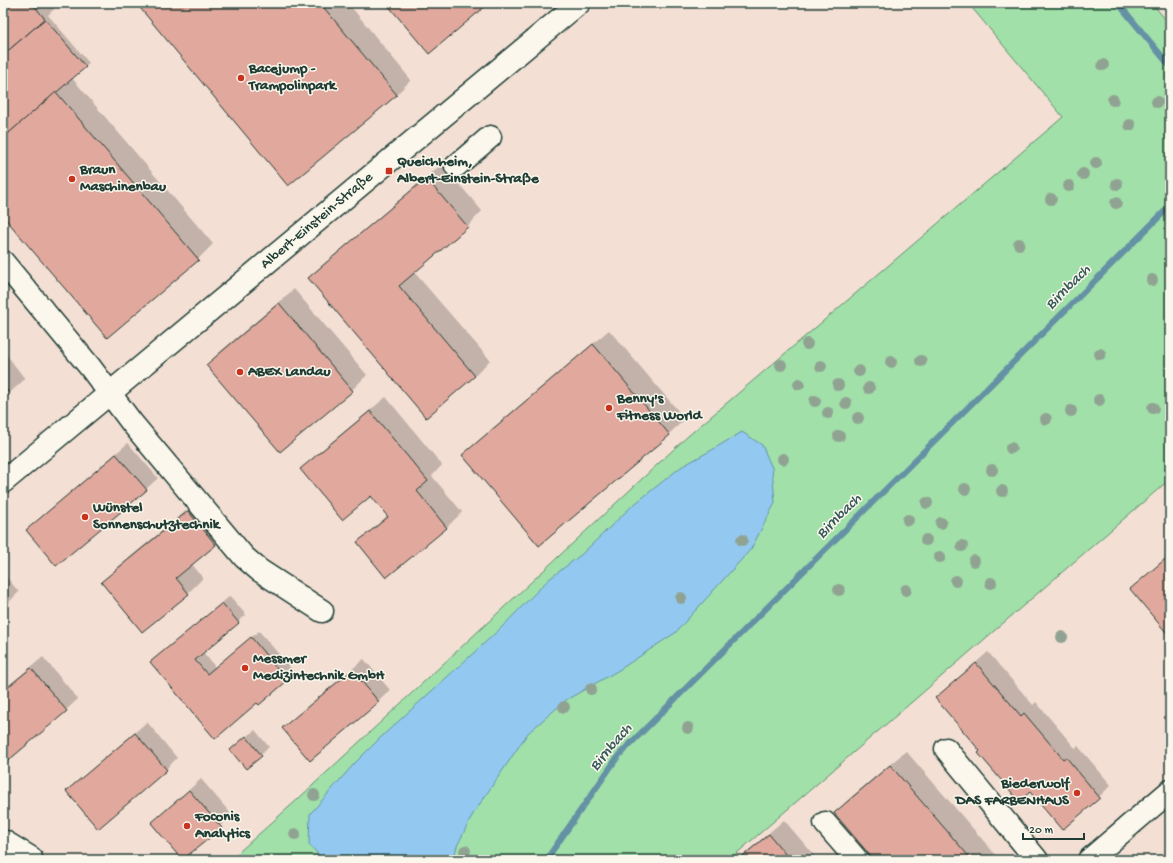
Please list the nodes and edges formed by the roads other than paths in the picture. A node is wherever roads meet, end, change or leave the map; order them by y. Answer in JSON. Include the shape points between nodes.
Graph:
{"nodes":[{"id":1,"x":579,"y":3,"type":"edge"},
{"id":2,"x":490,"y":138,"type":"dead end"},
{"id":3,"x":456,"y":166,"type":"dead end"},
{"id":4,"x":3,"y":262,"type":"edge"},
{"id":5,"x":110,"y":393,"type":"junction"},
{"id":6,"x":3,"y":482,"type":"edge"},
{"id":7,"x":322,"y":612,"type":"dead end"},
{"id":8,"x":946,"y":749,"type":"dead end"},
{"id":9,"x":1170,"y":791,"type":"edge"},
{"id":10,"x":825,"y":823,"type":"dead end"},
{"id":11,"x":3,"y":841,"type":"edge"},
{"id":12,"x":31,"y":858,"type":"dead end"},
{"id":13,"x":857,"y":860,"type":"edge"},
{"id":14,"x":1037,"y":860,"type":"edge"},
{"id":15,"x":1089,"y":860,"type":"edge"}],
"edges":[{"from":1,"to":5,"type":"street","name":"Albert-Einstein-Straße"},
{"from":2,"to":3,"type":"street"},
{"from":4,"to":5,"type":"street"},
{"from":5,"to":6,"type":"street","name":"Albert-Einstein-Straße"},
{"from":5,"to":7,"type":"street","via":[[244,557]]},
{"from":8,"to":14,"type":"street"},
{"from":9,"to":15,"type":"street"},
{"from":10,"to":13,"type":"street"},
{"from":11,"to":12,"type":"street"}]}
